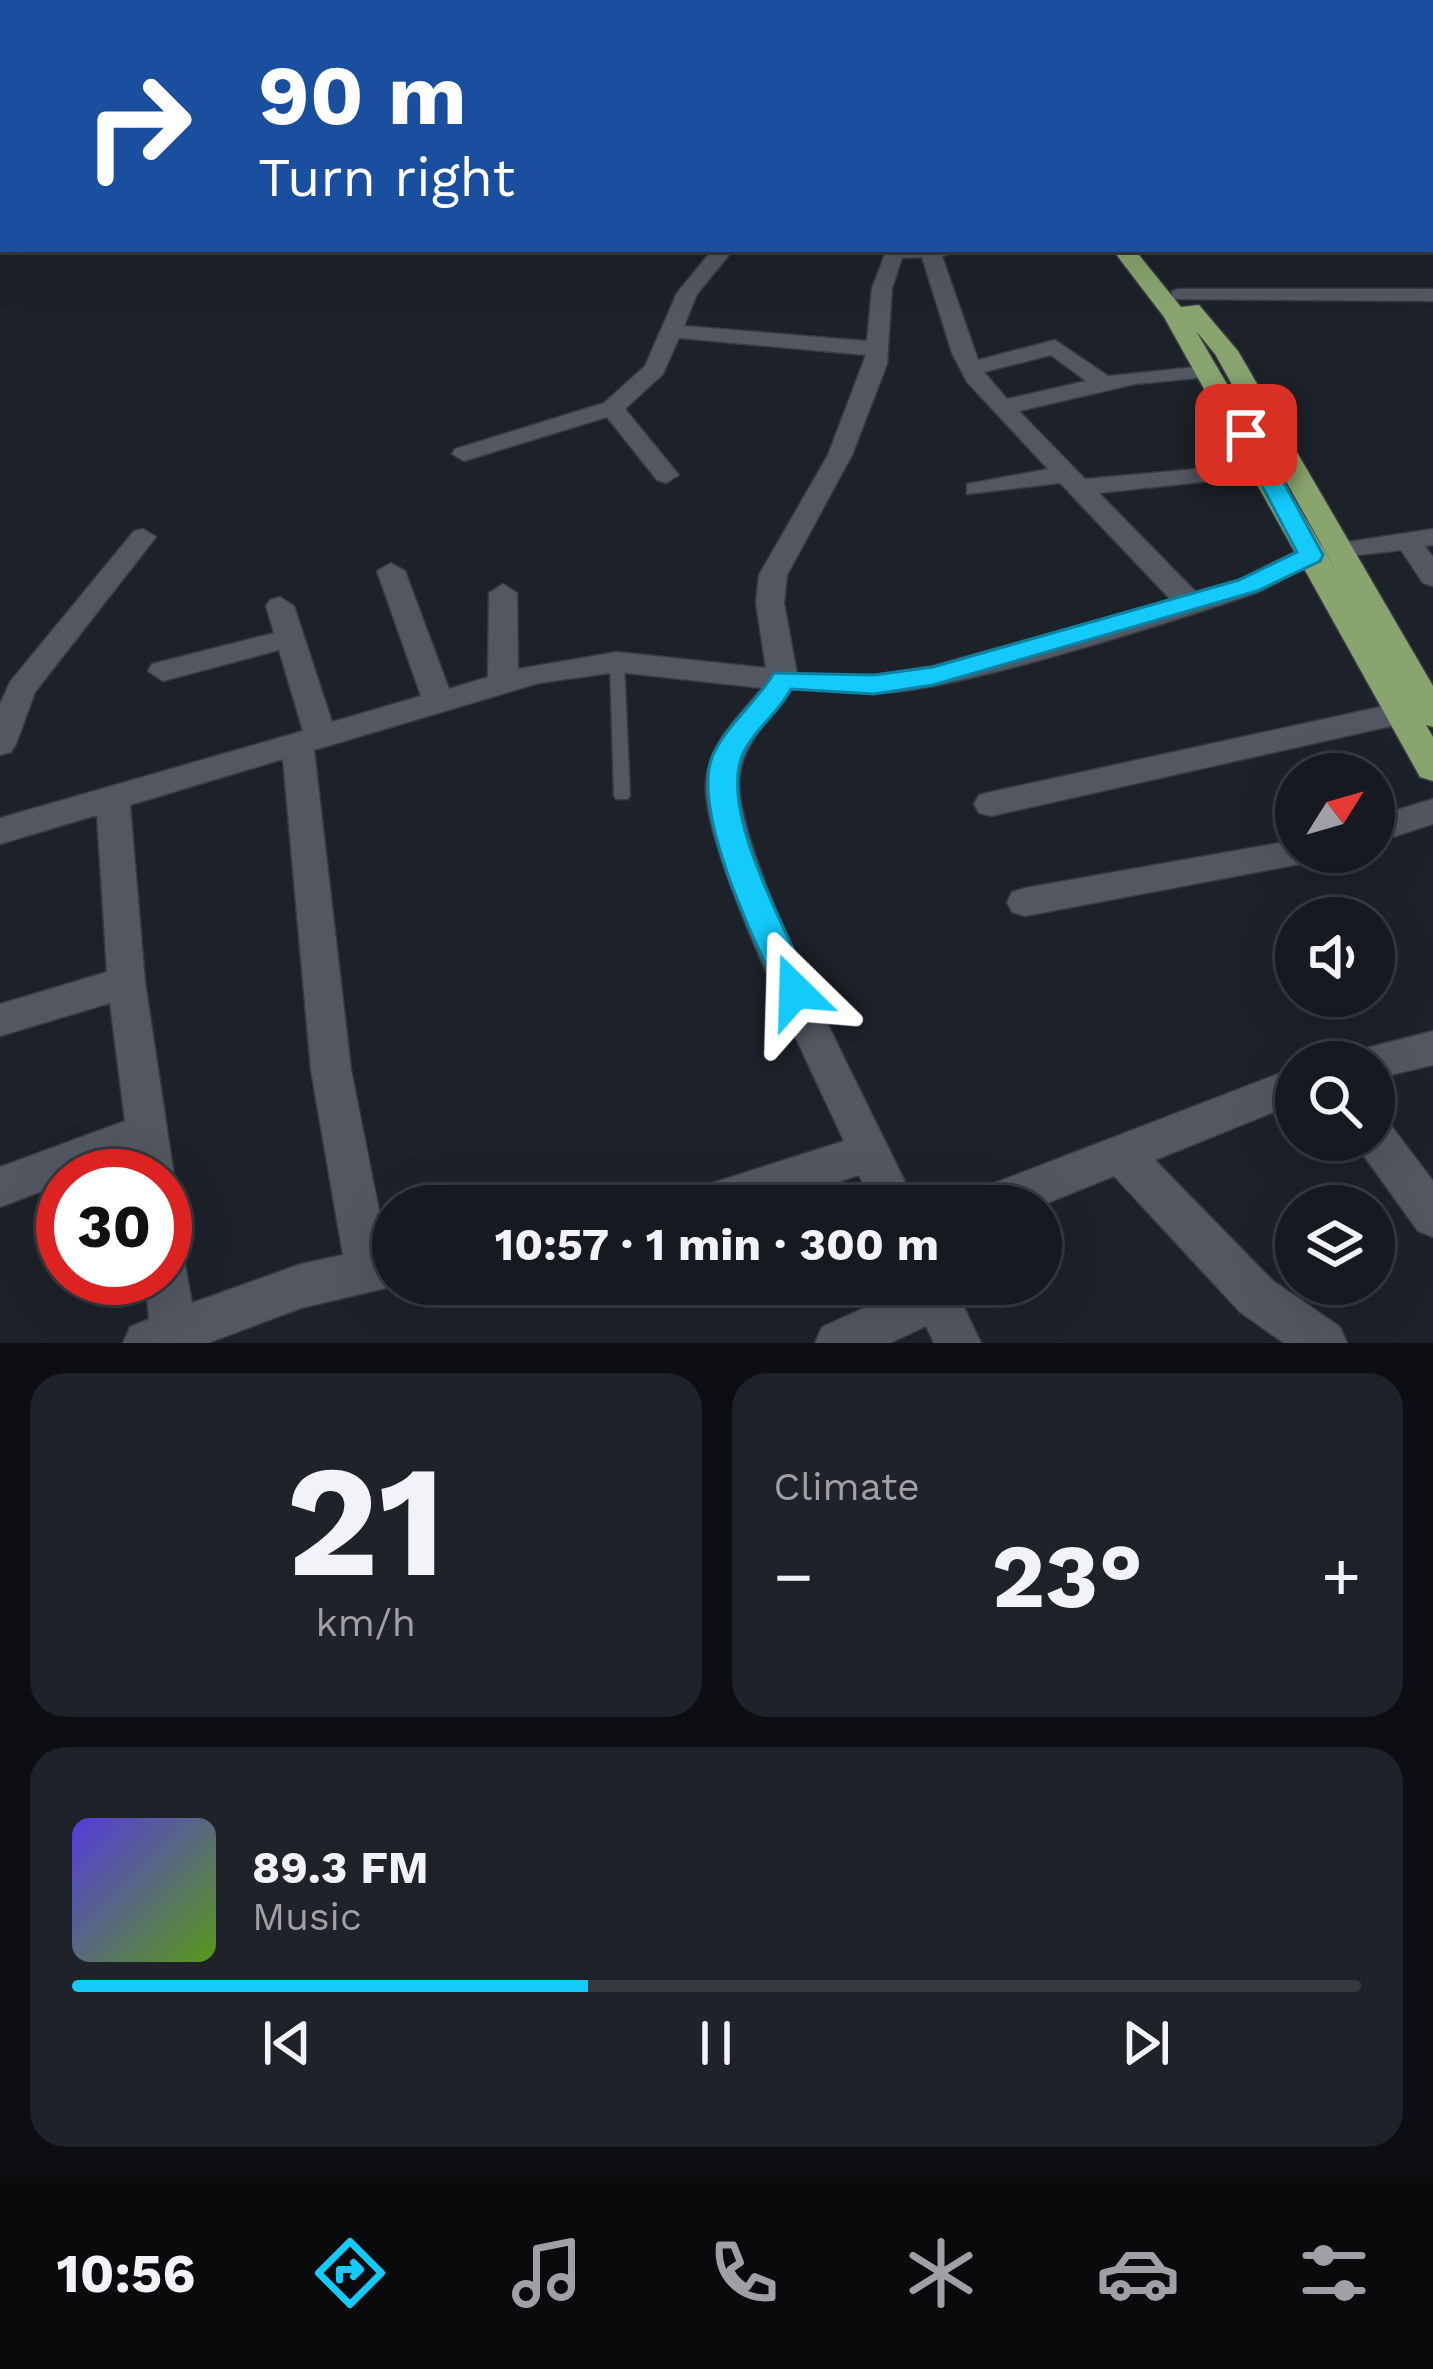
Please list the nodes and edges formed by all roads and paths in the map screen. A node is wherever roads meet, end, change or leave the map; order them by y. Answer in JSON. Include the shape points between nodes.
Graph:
{"nodes":[{"id":1,"x":721,"y":252,"type":"edge"},
{"id":2,"x":893,"y":252,"type":"edge"},
{"id":3,"x":931,"y":252,"type":"edge"},
{"id":4,"x":1126,"y":252,"type":"edge"},
{"id":5,"x":1143,"y":252,"type":"edge"},
{"id":6,"x":1179,"y":295,"type":"junction"},
{"id":7,"x":1433,"y":295,"type":"edge"},
{"id":8,"x":672,"y":331,"type":"junction"},
{"id":9,"x":878,"y":349,"type":"junction"},
{"id":10,"x":971,"y":369,"type":"junction"},
{"id":11,"x":1208,"y":370,"type":"junction"},
{"id":12,"x":1103,"y":383,"type":"junction"},
{"id":13,"x":612,"y":408,"type":"junction"},
{"id":14,"x":999,"y":408,"type":"junction"},
{"id":15,"x":464,"y":454,"type":"dead end"},
{"id":16,"x":1266,"y":467,"type":"junction"},
{"id":17,"x":666,"y":476,"type":"dead end"},
{"id":18,"x":1073,"y":481,"type":"junction"},
{"id":19,"x":976,"y":489,"type":"dead end"},
{"id":20,"x":143,"y":537,"type":"dead end"},
{"id":21,"x":1420,"y":539,"type":"edge"},
{"id":22,"x":1326,"y":553,"type":"junction"},
{"id":23,"x":392,"y":571,"type":"dead end"},
{"id":24,"x":1433,"y":577,"type":"edge"},
{"id":25,"x":503,"y":592,"type":"dead end"},
{"id":26,"x":1190,"y":602,"type":"junction"},
{"id":27,"x":280,"y":606,"type":"dead end"},
{"id":28,"x":290,"y":638,"type":"junction"},
{"id":29,"x":616,"y":662,"type":"junction"},
{"id":30,"x":163,"y":671,"type":"dead end"},
{"id":31,"x":1422,"y":673,"type":"edge"},
{"id":32,"x":783,"y":680,"type":"junction"},
{"id":33,"x":503,"y":682,"type":"junction"},
{"id":34,"x":874,"y":684,"type":"joint"},
{"id":35,"x":438,"y":700,"type":"junction"},
{"id":36,"x":1398,"y":714,"type":"junction"},
{"id":37,"x":1433,"y":715,"type":"edge"},
{"id":38,"x":309,"y":742,"type":"junction"},
{"id":39,"x":0,"y":744,"type":"edge"},
{"id":40,"x":1433,"y":768,"type":"edge"},
{"id":41,"x":622,"y":795,"type":"dead end"},
{"id":42,"x":112,"y":799,"type":"junction"},
{"id":43,"x":991,"y":804,"type":"dead end"},
{"id":44,"x":1433,"y":811,"type":"edge"},
{"id":45,"x":1395,"y":823,"type":"edge"},
{"id":46,"x":0,"y":831,"type":"edge"},
{"id":47,"x":1275,"y":857,"type":"edge"},
{"id":48,"x":1025,"y":902,"type":"dead end"},
{"id":49,"x":126,"y":982,"type":"junction"},
{"id":50,"x":0,"y":1020,"type":"edge"},
{"id":51,"x":1433,"y":1048,"type":"edge"},
{"id":52,"x":1395,"y":1057,"type":"edge"},
{"id":53,"x":1275,"y":1093,"type":"edge"},
{"id":54,"x":147,"y":1132,"type":"junction"},
{"id":55,"x":149,"y":1149,"type":"edge"},
{"id":56,"x":870,"y":1151,"type":"junction"},
{"id":57,"x":1120,"y":1154,"type":"junction"},
{"id":58,"x":1392,"y":1161,"type":"edge"},
{"id":59,"x":766,"y":1185,"type":"edge"},
{"id":60,"x":885,"y":1185,"type":"edge"},
{"id":61,"x":1042,"y":1185,"type":"edge"},
{"id":62,"x":0,"y":1187,"type":"edge"},
{"id":63,"x":1433,"y":1216,"type":"edge"},
{"id":64,"x":372,"y":1232,"type":"edge"},
{"id":65,"x":372,"y":1270,"type":"edge"},
{"id":66,"x":165,"y":1305,"type":"edge"},
{"id":67,"x":907,"y":1305,"type":"edge"},
{"id":68,"x":939,"y":1305,"type":"edge"},
{"id":69,"x":165,"y":1340,"type":"edge"},
{"id":70,"x":838,"y":1343,"type":"edge"},
{"id":71,"x":958,"y":1343,"type":"edge"},
{"id":72,"x":1324,"y":1343,"type":"edge"}],
"edges":[{"from":1,"to":8,"type":"street","via":[[687,293]]},
{"from":2,"to":9,"type":"street"},
{"from":3,"to":10,"type":"street"},
{"from":4,"to":11,"type":"highway"},
{"from":5,"to":6,"type":"highway"},
{"from":6,"to":7,"type":"street"},
{"from":6,"to":22,"type":"highway","via":[[1226,352]]},
{"from":8,"to":9,"type":"street"},
{"from":8,"to":13,"type":"street","via":[[655,368]]},
{"from":9,"to":32,"type":"street","via":[[840,455],[773,574]]},
{"from":10,"to":12,"type":"street","via":[[1055,347]]},
{"from":10,"to":14,"type":"street"},
{"from":11,"to":12,"type":"street"},
{"from":11,"to":16,"type":"highway"},
{"from":12,"to":14,"type":"street"},
{"from":13,"to":15,"type":"street"},
{"from":13,"to":17,"type":"street"},
{"from":14,"to":18,"type":"street"},
{"from":16,"to":18,"type":"street"},
{"from":16,"to":22,"type":"highway"},
{"from":18,"to":19,"type":"street"},
{"from":18,"to":26,"type":"street"},
{"from":20,"to":39,"type":"street","via":[[21,689]]},
{"from":21,"to":22,"type":"street"},
{"from":21,"to":24,"type":"street"},
{"from":22,"to":26,"type":"street"},
{"from":22,"to":31,"type":"highway"},
{"from":22,"to":36,"type":"highway"},
{"from":23,"to":35,"type":"street"},
{"from":25,"to":33,"type":"street"},
{"from":26,"to":34,"type":"street","via":[[933,676]]},
{"from":27,"to":28,"type":"street"},
{"from":28,"to":30,"type":"street"},
{"from":28,"to":38,"type":"street"},
{"from":29,"to":32,"type":"street"},
{"from":29,"to":33,"type":"street"},
{"from":29,"to":41,"type":"lane"},
{"from":31,"to":37,"type":"highway"},
{"from":32,"to":34,"type":"lane"},
{"from":32,"to":56,"type":"street","via":[[727,758],[727,825]]},
{"from":33,"to":35,"type":"street"},
{"from":35,"to":38,"type":"street"},
{"from":36,"to":40,"type":"highway"},
{"from":36,"to":43,"type":"street"},
{"from":38,"to":42,"type":"street"},
{"from":38,"to":64,"type":"street","via":[[331,1070]]},
{"from":42,"to":46,"type":"street"},
{"from":42,"to":49,"type":"street"},
{"from":44,"to":45,"type":"street"},
{"from":47,"to":48,"type":"street"},
{"from":49,"to":50,"type":"street"},
{"from":49,"to":54,"type":"street"},
{"from":51,"to":52,"type":"street"},
{"from":53,"to":57,"type":"street"},
{"from":54,"to":55,"type":"street"},
{"from":54,"to":62,"type":"street"},
{"from":56,"to":59,"type":"street"},
{"from":56,"to":60,"type":"street"},
{"from":57,"to":61,"type":"street"},
{"from":57,"to":72,"type":"street","via":[[1256,1296]]},
{"from":58,"to":63,"type":"street"},
{"from":65,"to":69,"type":"street","via":[[301,1286]]},
{"from":66,"to":69,"type":"street"},
{"from":67,"to":70,"type":"street"},
{"from":68,"to":71,"type":"street"}]}
